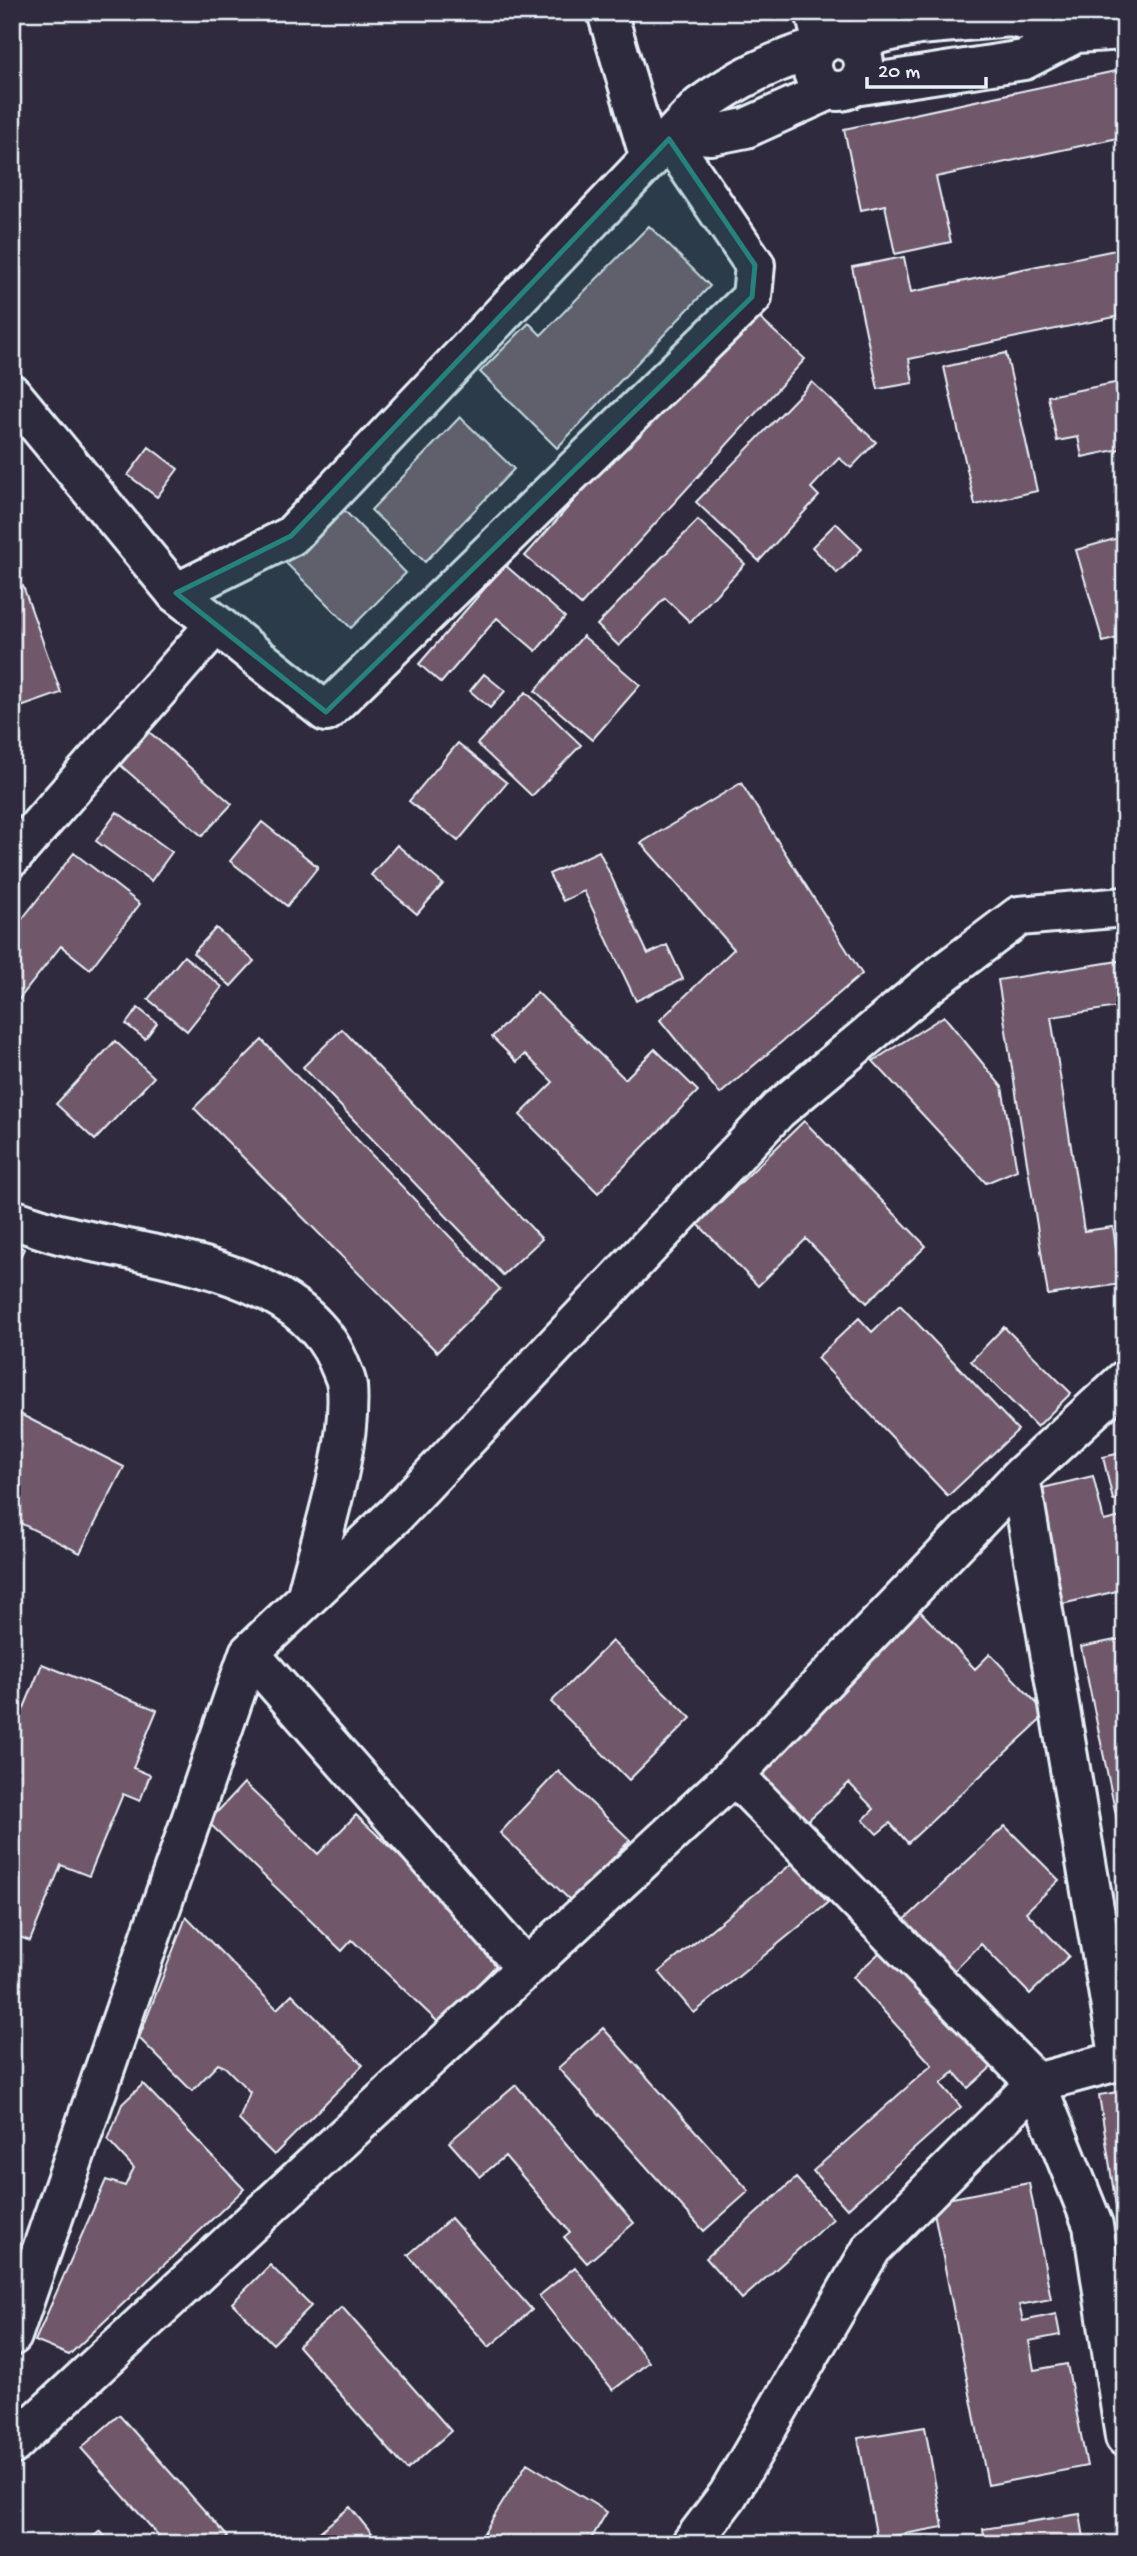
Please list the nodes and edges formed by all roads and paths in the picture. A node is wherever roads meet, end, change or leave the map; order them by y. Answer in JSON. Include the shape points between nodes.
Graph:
{"nodes":[{"id":1,"x":607,"y":12,"type":"edge"},
{"id":2,"x":1125,"y":30,"type":"edge"},
{"id":3,"x":1076,"y":33,"type":"junction"},
{"id":4,"x":826,"y":37,"type":"edge"},
{"id":5,"x":842,"y":88,"type":"junction"},
{"id":6,"x":665,"y":143,"type":"junction"},
{"id":7,"x":12,"y":394,"type":"edge"},
{"id":8,"x":176,"y":593,"type":"junction"},
{"id":9,"x":216,"y":624,"type":"junction"},
{"id":10,"x":12,"y":857,"type":"edge"},
{"id":11,"x":1125,"y":907,"type":"edge"},
{"id":12,"x":12,"y":1219,"type":"edge"},
{"id":13,"x":1125,"y":1380,"type":"edge"},
{"id":14,"x":1020,"y":1477,"type":"junction"},
{"id":15,"x":306,"y":1599,"type":"junction"},
{"id":16,"x":249,"y":1653,"type":"junction"},
{"id":17,"x":734,"y":1775,"type":"junction"},
{"id":18,"x":525,"y":1966,"type":"junction"},
{"id":19,"x":1122,"y":2060,"type":"edge"},
{"id":20,"x":1036,"y":2083,"type":"junction"},
{"id":21,"x":12,"y":2336,"type":"edge"},
{"id":22,"x":1125,"y":2437,"type":"edge"},
{"id":23,"x":12,"y":2445,"type":"edge"},
{"id":24,"x":691,"y":2544,"type":"edge"}],
"edges":[{"from":1,"to":6,"type":"street"},
{"from":2,"to":3,"type":"street"},
{"from":3,"to":4,"type":"street","via":[[1011,17]]},
{"from":3,"to":5,"type":"street","via":[[1024,60]]},
{"from":4,"to":5,"type":"street","via":[[813,60],[813,72],[820,83]]},
{"from":4,"to":6,"type":"street","via":[[737,79],[700,106]]},
{"from":5,"to":6,"type":"street","via":[[746,128]]},
{"from":6,"to":8,"type":"street","via":[[291,536]]},
{"from":6,"to":9,"type":"street","via":[[755,265],[752,297],[326,712]]},
{"from":7,"to":8,"type":"street"},
{"from":8,"to":9,"type":"street"},
{"from":9,"to":10,"type":"street"},
{"from":11,"to":15,"type":"street","via":[[1019,916],[788,1101],[395,1515]]},
{"from":12,"to":15,"type":"street","via":[[61,1235],[209,1267],[272,1293],[309,1320],[332,1346],[347,1383],[344,1441]]},
{"from":13,"to":14,"type":"street"},
{"from":14,"to":17,"type":"street"},
{"from":14,"to":19,"type":"street"},
{"from":15,"to":16,"type":"street"},
{"from":16,"to":18,"type":"street"},
{"from":16,"to":21,"type":"street"},
{"from":17,"to":18,"type":"street"},
{"from":17,"to":20,"type":"street"},
{"from":18,"to":23,"type":"street"},
{"from":19,"to":20,"type":"street"},
{"from":20,"to":22,"type":"street","via":[[1093,2225]]},
{"from":20,"to":24,"type":"street","via":[[872,2248],[728,2495]]}]}
